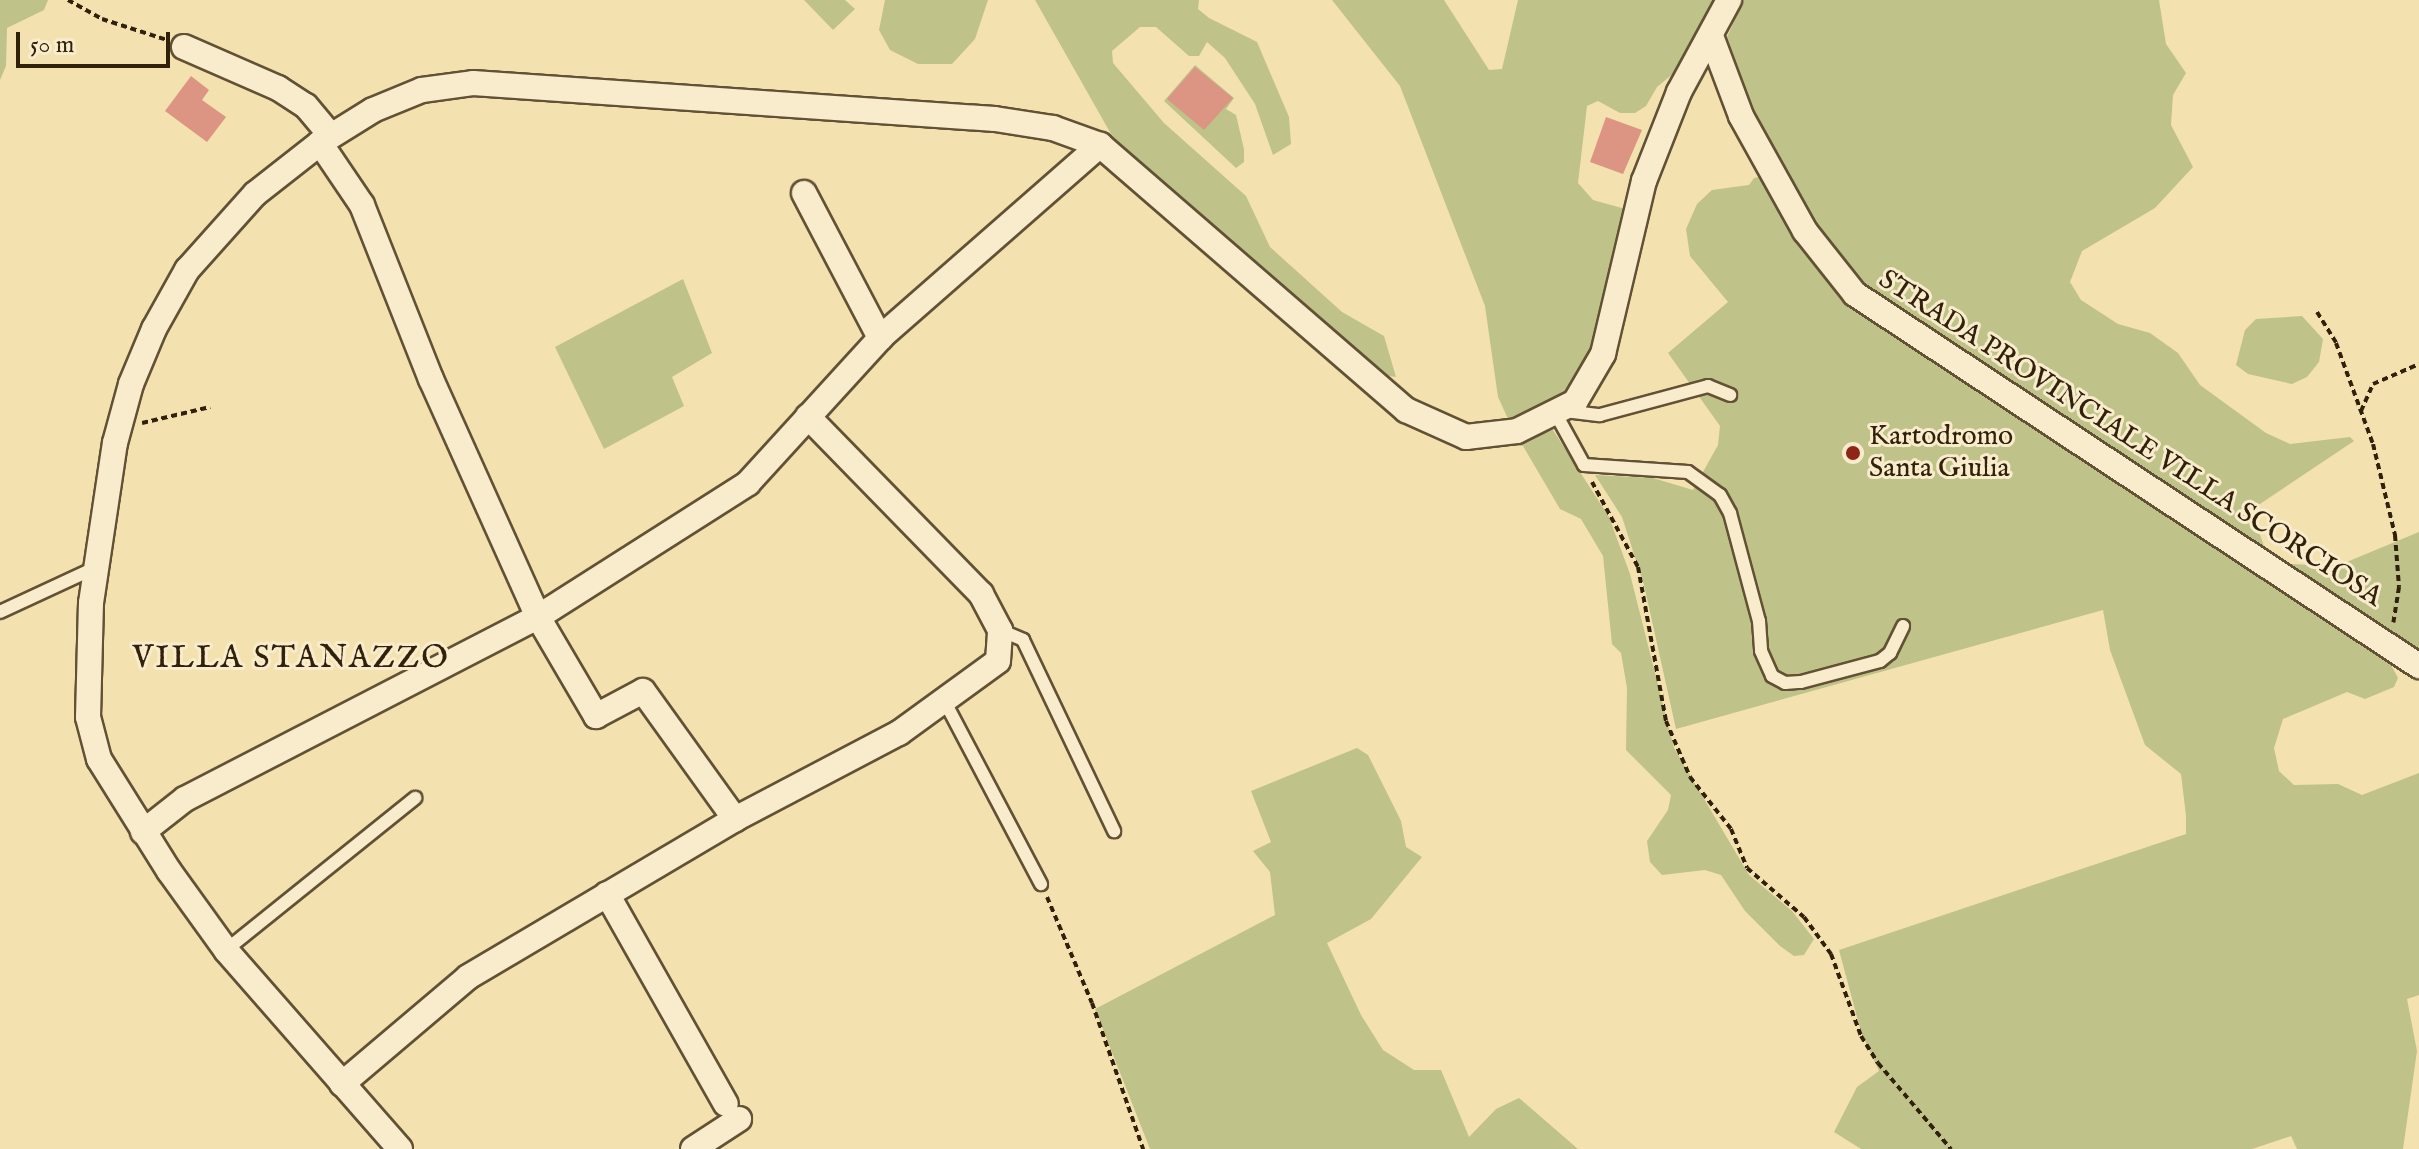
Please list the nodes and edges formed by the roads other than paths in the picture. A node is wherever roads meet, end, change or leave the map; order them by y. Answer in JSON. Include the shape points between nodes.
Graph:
{"nodes":[{"id":1,"x":1729,"y":0,"type":"edge"},
{"id":2,"x":1711,"y":36,"type":"junction"},
{"id":3,"x":184,"y":47,"type":"road end"},
{"id":4,"x":325,"y":139,"type":"junction"},
{"id":5,"x":1100,"y":145,"type":"junction"},
{"id":6,"x":804,"y":193,"type":"dead end"},
{"id":7,"x":880,"y":338,"type":"junction"},
{"id":8,"x":1730,"y":395,"type":"dead end"},
{"id":9,"x":1560,"y":413,"type":"junction"},
{"id":10,"x":808,"y":417,"type":"junction"},
{"id":11,"x":96,"y":568,"type":"junction"},
{"id":12,"x":0,"y":612,"type":"edge"},
{"id":13,"x":538,"y":617,"type":"junction"},
{"id":14,"x":1903,"y":626,"type":"dead end"},
{"id":15,"x":1000,"y":630,"type":"junction"},
{"id":16,"x":2419,"y":666,"type":"edge"},
{"id":17,"x":945,"y":702,"type":"junction"},
{"id":18,"x":415,"y":798,"type":"dead end"},
{"id":19,"x":735,"y":819,"type":"junction"},
{"id":20,"x":1114,"y":831,"type":"dead end"},
{"id":21,"x":143,"y":832,"type":"junction"},
{"id":22,"x":1041,"y":884,"type":"road end"},
{"id":23,"x":607,"y":894,"type":"junction"},
{"id":24,"x":226,"y":950,"type":"junction"},
{"id":25,"x":342,"y":1084,"type":"junction"},
{"id":26,"x":377,"y":1138,"type":"edge"},
{"id":27,"x":400,"y":1149,"type":"edge"},
{"id":28,"x":693,"y":1149,"type":"edge"}],
"edges":[{"from":1,"to":2,"type":"street"},
{"from":2,"to":9,"type":"street","via":[[1679,92],[1644,181],[1603,354],[1575,402]]},
{"from":2,"to":16,"type":"street","name":"STRADA PROVINCIALE VILLA SCORCIOSA","via":[[1741,116],[1798,218],[1855,294]]},
{"from":3,"to":4,"type":"street","via":[[278,88],[306,106]]},
{"from":4,"to":5,"type":"street","via":[[422,90],[520,83],[719,104],[995,119],[1053,128]]},
{"from":4,"to":11,"type":"street","via":[[255,194],[187,270],[154,329],[120,426]]},
{"from":4,"to":13,"type":"street","via":[[362,205],[431,379]]},
{"from":5,"to":7,"type":"street"},
{"from":5,"to":9,"type":"street","via":[[1406,410],[1466,437],[1517,431]]},
{"from":6,"to":7,"type":"street"},
{"from":7,"to":10,"type":"street"},
{"from":8,"to":9,"type":"lane","via":[[1708,386],[1602,414]]},
{"from":9,"to":14,"type":"lane","via":[[1584,465],[1672,468],[1708,482],[1730,513],[1766,668],[1785,683],[1880,661]]},
{"from":10,"to":13,"type":"street","via":[[748,483]]},
{"from":10,"to":15,"type":"street","via":[[981,594]]},
{"from":11,"to":12,"type":"lane"},
{"from":11,"to":21,"type":"street","via":[[85,689],[88,717],[99,759]]},
{"from":13,"to":19,"type":"street","via":[[596,716],[643,691]]},
{"from":13,"to":21,"type":"street","via":[[185,799]]},
{"from":15,"to":17,"type":"street","via":[[998,661]]},
{"from":15,"to":20,"type":"lane","via":[[1023,640]]},
{"from":17,"to":19,"type":"street","via":[[899,733]]},
{"from":17,"to":22,"type":"lane"},
{"from":18,"to":24,"type":"lane"},
{"from":19,"to":23,"type":"street"},
{"from":21,"to":24,"type":"street"},
{"from":23,"to":25,"type":"street","via":[[468,977]]},
{"from":23,"to":28,"type":"street","via":[[733,1111]]},
{"from":24,"to":25,"type":"street"},
{"from":25,"to":26,"type":"street"},
{"from":26,"to":27,"type":"street"}]}
